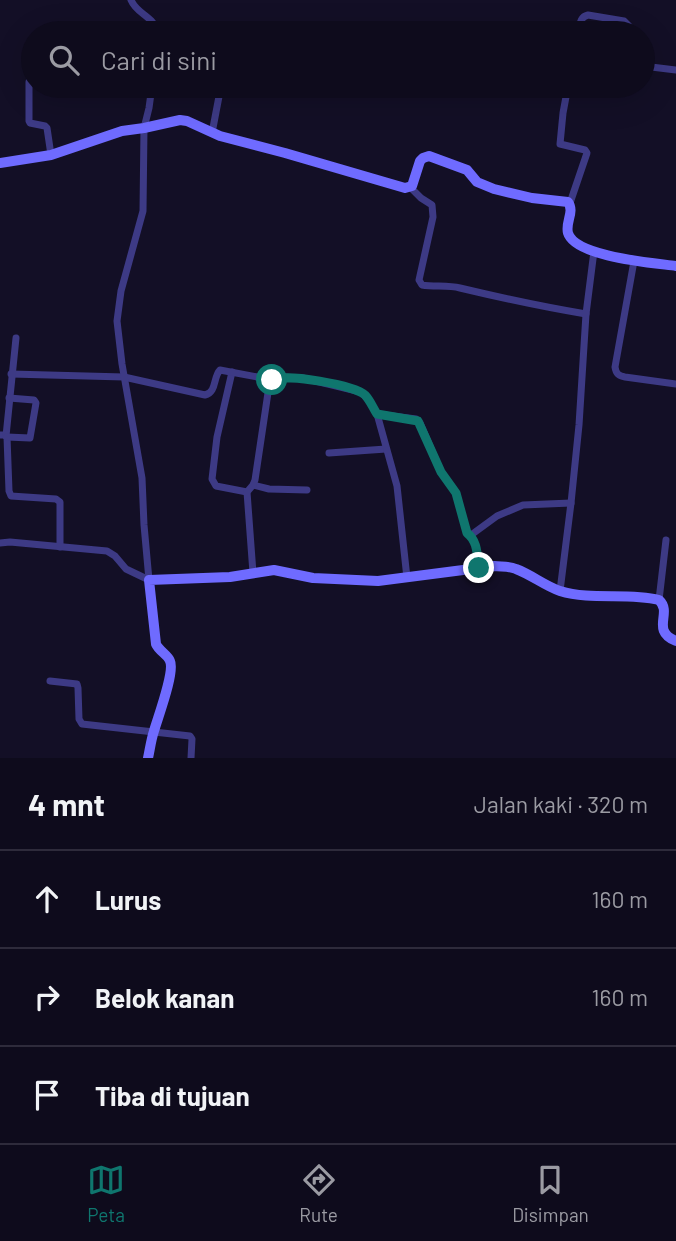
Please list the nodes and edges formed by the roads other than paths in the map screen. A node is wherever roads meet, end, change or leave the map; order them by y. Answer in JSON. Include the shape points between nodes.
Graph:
{"nodes":[{"id":1,"x":131,"y":0,"type":"edge"},
{"id":2,"x":152,"y":21,"type":"edge"},
{"id":3,"x":580,"y":21,"type":"edge"},
{"id":4,"x":619,"y":21,"type":"edge"},
{"id":5,"x":655,"y":67,"type":"edge"},
{"id":6,"x":676,"y":70,"type":"edge"},
{"id":7,"x":29,"y":98,"type":"edge"},
{"id":8,"x":150,"y":98,"type":"edge"},
{"id":9,"x":219,"y":98,"type":"edge"},
{"id":10,"x":566,"y":98,"type":"edge"},
{"id":11,"x":144,"y":128,"type":"junction"},
{"id":12,"x":212,"y":134,"type":"junction"},
{"id":13,"x":51,"y":155,"type":"junction"},
{"id":14,"x":0,"y":163,"type":"edge"},
{"id":15,"x":410,"y":187,"type":"junction"},
{"id":16,"x":570,"y":203,"type":"junction"},
{"id":17,"x":594,"y":251,"type":"junction"},
{"id":18,"x":635,"y":261,"type":"junction"},
{"id":19,"x":676,"y":266,"type":"edge"},
{"id":20,"x":586,"y":314,"type":"junction"},
{"id":21,"x":16,"y":338,"type":"dead end"},
{"id":22,"x":232,"y":372,"type":"junction"},
{"id":23,"x":12,"y":374,"type":"junction"},
{"id":24,"x":124,"y":377,"type":"junction"},
{"id":25,"x":272,"y":380,"type":"junction"},
{"id":26,"x":676,"y":384,"type":"edge"},
{"id":27,"x":9,"y":398,"type":"junction"},
{"id":28,"x":377,"y":414,"type":"junction"},
{"id":29,"x":4,"y":436,"type":"edge"},
{"id":30,"x":386,"y":449,"type":"junction"},
{"id":31,"x":329,"y":453,"type":"dead end"},
{"id":32,"x":253,"y":485,"type":"junction"},
{"id":33,"x":307,"y":491,"type":"dead end"},
{"id":34,"x":247,"y":492,"type":"junction"},
{"id":35,"x":571,"y":503,"type":"junction"},
{"id":36,"x":471,"y":536,"type":"junction"},
{"id":37,"x":666,"y":540,"type":"dead end"},
{"id":38,"x":0,"y":543,"type":"edge"},
{"id":39,"x":60,"y":547,"type":"junction"},
{"id":40,"x":479,"y":568,"type":"junction"},
{"id":41,"x":253,"y":573,"type":"junction"},
{"id":42,"x":407,"y":578,"type":"junction"},
{"id":43,"x":149,"y":580,"type":"junction"},
{"id":44,"x":560,"y":591,"type":"junction"},
{"id":45,"x":659,"y":600,"type":"junction"},
{"id":46,"x":676,"y":641,"type":"edge"},
{"id":47,"x":50,"y":681,"type":"dead end"},
{"id":48,"x":153,"y":733,"type":"junction"},
{"id":49,"x":148,"y":758,"type":"edge"},
{"id":50,"x":191,"y":758,"type":"edge"}],
"edges":[{"from":1,"to":2,"type":"street","via":[[136,10]]},
{"from":3,"to":4,"type":"street","via":[[588,15]]},
{"from":5,"to":6,"type":"street"},
{"from":7,"to":13,"type":"street","via":[[30,122],[47,128]]},
{"from":8,"to":11,"type":"street"},
{"from":9,"to":12,"type":"street"},
{"from":10,"to":16,"type":"street","via":[[560,144],[587,153]]},
{"from":11,"to":12,"type":"street","via":[[180,120]]},
{"from":11,"to":13,"type":"street"},
{"from":11,"to":24,"type":"street","via":[[144,211],[118,308]]},
{"from":12,"to":15,"type":"street"},
{"from":13,"to":14,"type":"street"},
{"from":15,"to":16,"type":"street","via":[[421,161],[429,156],[467,170],[477,182],[494,190]]},
{"from":15,"to":20,"type":"street","via":[[433,206],[420,284],[457,287]]},
{"from":16,"to":17,"type":"street","via":[[569,236]]},
{"from":17,"to":18,"type":"street"},
{"from":17,"to":20,"type":"street"},
{"from":18,"to":19,"type":"street"},
{"from":18,"to":26,"type":"street","via":[[616,372]]},
{"from":20,"to":35,"type":"street"},
{"from":21,"to":23,"type":"street"},
{"from":22,"to":24,"type":"street","via":[[219,371],[211,393],[205,395]]},
{"from":22,"to":25,"type":"street"},
{"from":22,"to":34,"type":"street","via":[[212,479],[216,486]]},
{"from":23,"to":24,"type":"street"},
{"from":23,"to":27,"type":"street"},
{"from":24,"to":43,"type":"street","via":[[142,478]]},
{"from":25,"to":28,"type":"street","via":[[303,378],[361,392]]},
{"from":25,"to":32,"type":"street"},
{"from":27,"to":29,"type":"street"},
{"from":27,"to":29,"type":"street","via":[[36,403],[30,438]]},
{"from":28,"to":30,"type":"street"},
{"from":28,"to":36,"type":"street","via":[[418,421],[456,493]]},
{"from":29,"to":39,"type":"street","via":[[10,494],[58,500]]},
{"from":30,"to":31,"type":"street"},
{"from":30,"to":42,"type":"street","via":[[397,486]]},
{"from":32,"to":33,"type":"street"},
{"from":32,"to":34,"type":"street"},
{"from":34,"to":41,"type":"street"},
{"from":35,"to":36,"type":"street","via":[[523,505],[497,516]]},
{"from":35,"to":44,"type":"street"},
{"from":36,"to":40,"type":"street"},
{"from":37,"to":45,"type":"street"},
{"from":38,"to":39,"type":"street"},
{"from":39,"to":43,"type":"street","via":[[107,551],[126,569]]},
{"from":40,"to":42,"type":"street"},
{"from":40,"to":44,"type":"street","via":[[516,569]]},
{"from":41,"to":42,"type":"street","via":[[274,570],[313,578],[378,581]]},
{"from":41,"to":43,"type":"street"},
{"from":43,"to":48,"type":"street","via":[[156,644],[171,663]]},
{"from":44,"to":45,"type":"street"},
{"from":45,"to":46,"type":"street","via":[[664,607],[664,633]]},
{"from":47,"to":48,"type":"street","via":[[77,684],[82,724]]},
{"from":48,"to":49,"type":"street"},
{"from":48,"to":50,"type":"street","via":[[191,737]]}]}
